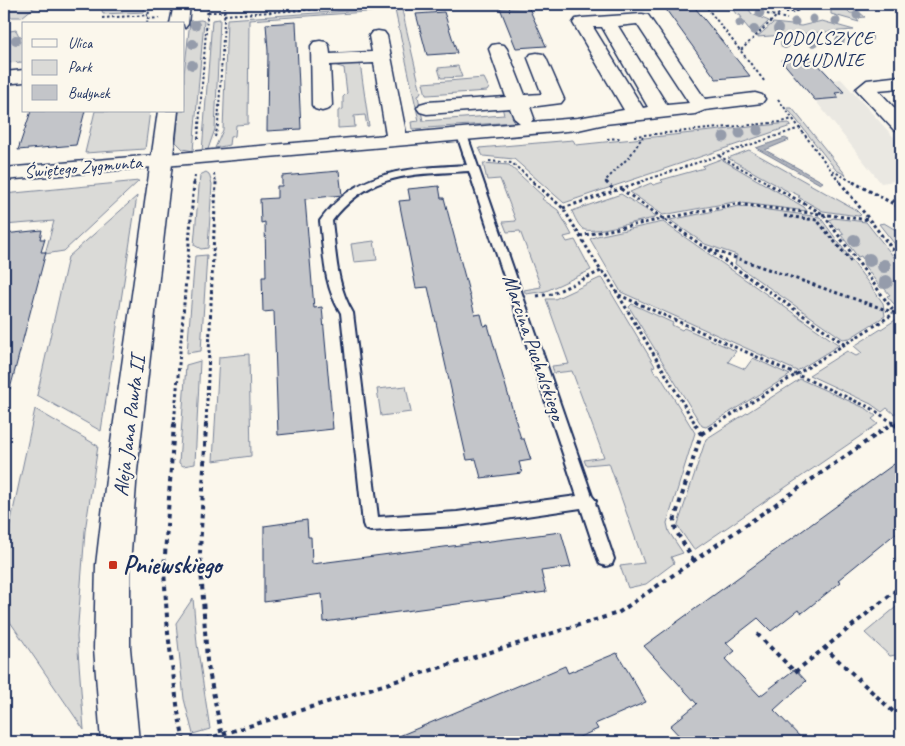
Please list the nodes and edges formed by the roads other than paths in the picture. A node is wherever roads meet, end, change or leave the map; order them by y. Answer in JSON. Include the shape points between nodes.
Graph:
{"nodes":[{"id":1,"x":182,"y":4,"type":"edge"},
{"id":2,"x":607,"y":21,"type":"junction"},
{"id":3,"x":179,"y":22,"type":"edge"},
{"id":4,"x":378,"y":36,"type":"dead end"},
{"id":5,"x":498,"y":49,"type":"dead end"},
{"id":6,"x":382,"y":57,"type":"junction"},
{"id":7,"x":537,"y":58,"type":"dead end"},
{"id":8,"x":22,"y":76,"type":"edge"},
{"id":9,"x":4,"y":78,"type":"edge"},
{"id":10,"x":901,"y":82,"type":"edge"},
{"id":11,"x":766,"y":94,"type":"road end"},
{"id":12,"x":518,"y":101,"type":"junction"},
{"id":13,"x":322,"y":105,"type":"dead end"},
{"id":14,"x":700,"y":105,"type":"junction"},
{"id":15,"x":427,"y":108,"type":"dead end"},
{"id":16,"x":168,"y":112,"type":"edge"},
{"id":17,"x":661,"y":112,"type":"junction"},
{"id":18,"x":637,"y":115,"type":"junction"},
{"id":19,"x":901,"y":126,"type":"edge"},
{"id":20,"x":529,"y":129,"type":"junction"},
{"id":21,"x":462,"y":135,"type":"junction"},
{"id":22,"x":397,"y":140,"type":"junction"},
{"id":23,"x":162,"y":160,"type":"junction"},
{"id":24,"x":472,"y":164,"type":"junction"},
{"id":25,"x":4,"y":174,"type":"edge"},
{"id":26,"x":588,"y":501,"type":"junction"},
{"id":27,"x":606,"y":559,"type":"dead end"},
{"id":28,"x":120,"y":742,"type":"edge"}],
"edges":[{"from":1,"to":3,"type":"street"},
{"from":2,"to":14,"type":"street","via":[[642,19]]},
{"from":2,"to":17,"type":"street"},
{"from":2,"to":18,"type":"street","via":[[582,23]]},
{"from":4,"to":6,"type":"street"},
{"from":5,"to":12,"type":"street"},
{"from":6,"to":13,"type":"street","via":[[321,54]]},
{"from":6,"to":22,"type":"street"},
{"from":7,"to":12,"type":"street","via":[[554,99]]},
{"from":8,"to":9,"type":"street"},
{"from":10,"to":19,"type":"street","via":[[874,84],[866,89]]},
{"from":11,"to":14,"type":"street"},
{"from":12,"to":15,"type":"street"},
{"from":12,"to":20,"type":"street"},
{"from":14,"to":17,"type":"street"},
{"from":16,"to":23,"type":"street","name":"Aleja Jana Pawła II"},
{"from":17,"to":18,"type":"street"},
{"from":18,"to":20,"type":"street"},
{"from":20,"to":21,"type":"street"},
{"from":21,"to":22,"type":"street"},
{"from":21,"to":24,"type":"lane","name":"Marcina Puchalskiego"},
{"from":22,"to":23,"type":"street"},
{"from":23,"to":25,"type":"street","name":"Świętego Zygmunta"},
{"from":23,"to":28,"type":"street","name":"Aleja Jana Pawła II","via":[[113,565],[112,648]]},
{"from":24,"to":26,"type":"lane","name":"Marcina Puchalskiego"},
{"from":24,"to":26,"type":"lane","via":[[385,177],[339,204],[326,220],[334,286],[347,313],[372,524],[457,519]]},
{"from":26,"to":27,"type":"lane","name":"Marcina Puchalskiego"}]}
